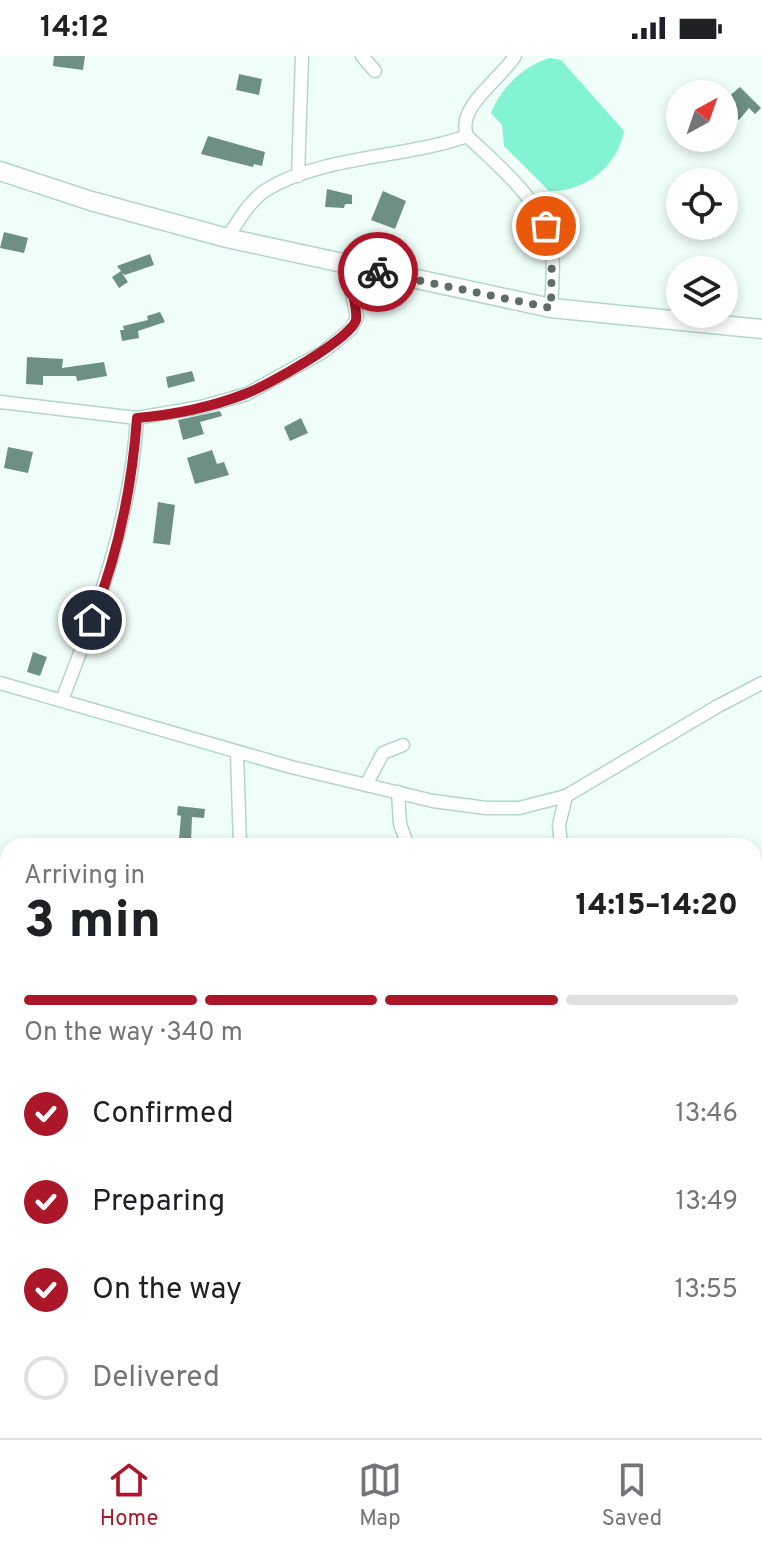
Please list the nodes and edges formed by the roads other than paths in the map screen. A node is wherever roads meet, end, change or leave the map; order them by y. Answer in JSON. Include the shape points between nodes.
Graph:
{"nodes":[{"id":1,"x":302,"y":56,"type":"edge"},
{"id":2,"x":362,"y":56,"type":"edge"},
{"id":3,"x":515,"y":56,"type":"edge"},
{"id":4,"x":375,"y":71,"type":"dead end"},
{"id":5,"x":467,"y":136,"type":"junction"},
{"id":6,"x":0,"y":171,"type":"edge"},
{"id":7,"x":298,"y":176,"type":"junction"},
{"id":8,"x":227,"y":238,"type":"junction"},
{"id":9,"x":346,"y":265,"type":"junction"},
{"id":10,"x":551,"y":308,"type":"junction"},
{"id":11,"x":762,"y":329,"type":"edge"},
{"id":12,"x":0,"y":402,"type":"edge"},
{"id":13,"x":137,"y":418,"type":"junction"},
{"id":14,"x":0,"y":683,"type":"edge"},
{"id":15,"x":762,"y":683,"type":"edge"},
{"id":16,"x":62,"y":700,"type":"junction"},
{"id":17,"x":403,"y":745,"type":"dead end"},
{"id":18,"x":237,"y":753,"type":"junction"},
{"id":19,"x":366,"y":785,"type":"junction"},
{"id":20,"x":398,"y":792,"type":"junction"},
{"id":21,"x":566,"y":796,"type":"junction"},
{"id":22,"x":240,"y":838,"type":"edge"},
{"id":23,"x":405,"y":838,"type":"edge"},
{"id":24,"x":560,"y":838,"type":"edge"}],
"edges":[{"from":1,"to":7,"type":"street"},
{"from":2,"to":4,"type":"street"},
{"from":3,"to":5,"type":"street","via":[[464,120]]},
{"from":5,"to":7,"type":"street"},
{"from":5,"to":10,"type":"street","via":[[516,185],[546,226],[552,249]]},
{"from":6,"to":8,"type":"highway"},
{"from":7,"to":8,"type":"street","via":[[250,204]]},
{"from":8,"to":9,"type":"highway"},
{"from":9,"to":10,"type":"highway"},
{"from":9,"to":13,"type":"street","via":[[357,317],[341,340],[247,394]]},
{"from":10,"to":11,"type":"highway"},
{"from":12,"to":13,"type":"street"},
{"from":13,"to":16,"type":"street","via":[[122,527]]},
{"from":14,"to":16,"type":"street"},
{"from":15,"to":21,"type":"street"},
{"from":16,"to":18,"type":"street"},
{"from":17,"to":19,"type":"street","via":[[383,753]]},
{"from":18,"to":19,"type":"street"},
{"from":18,"to":22,"type":"street"},
{"from":19,"to":20,"type":"street"},
{"from":20,"to":21,"type":"street","via":[[486,808],[519,808]]},
{"from":20,"to":23,"type":"street"},
{"from":21,"to":24,"type":"street"}]}
